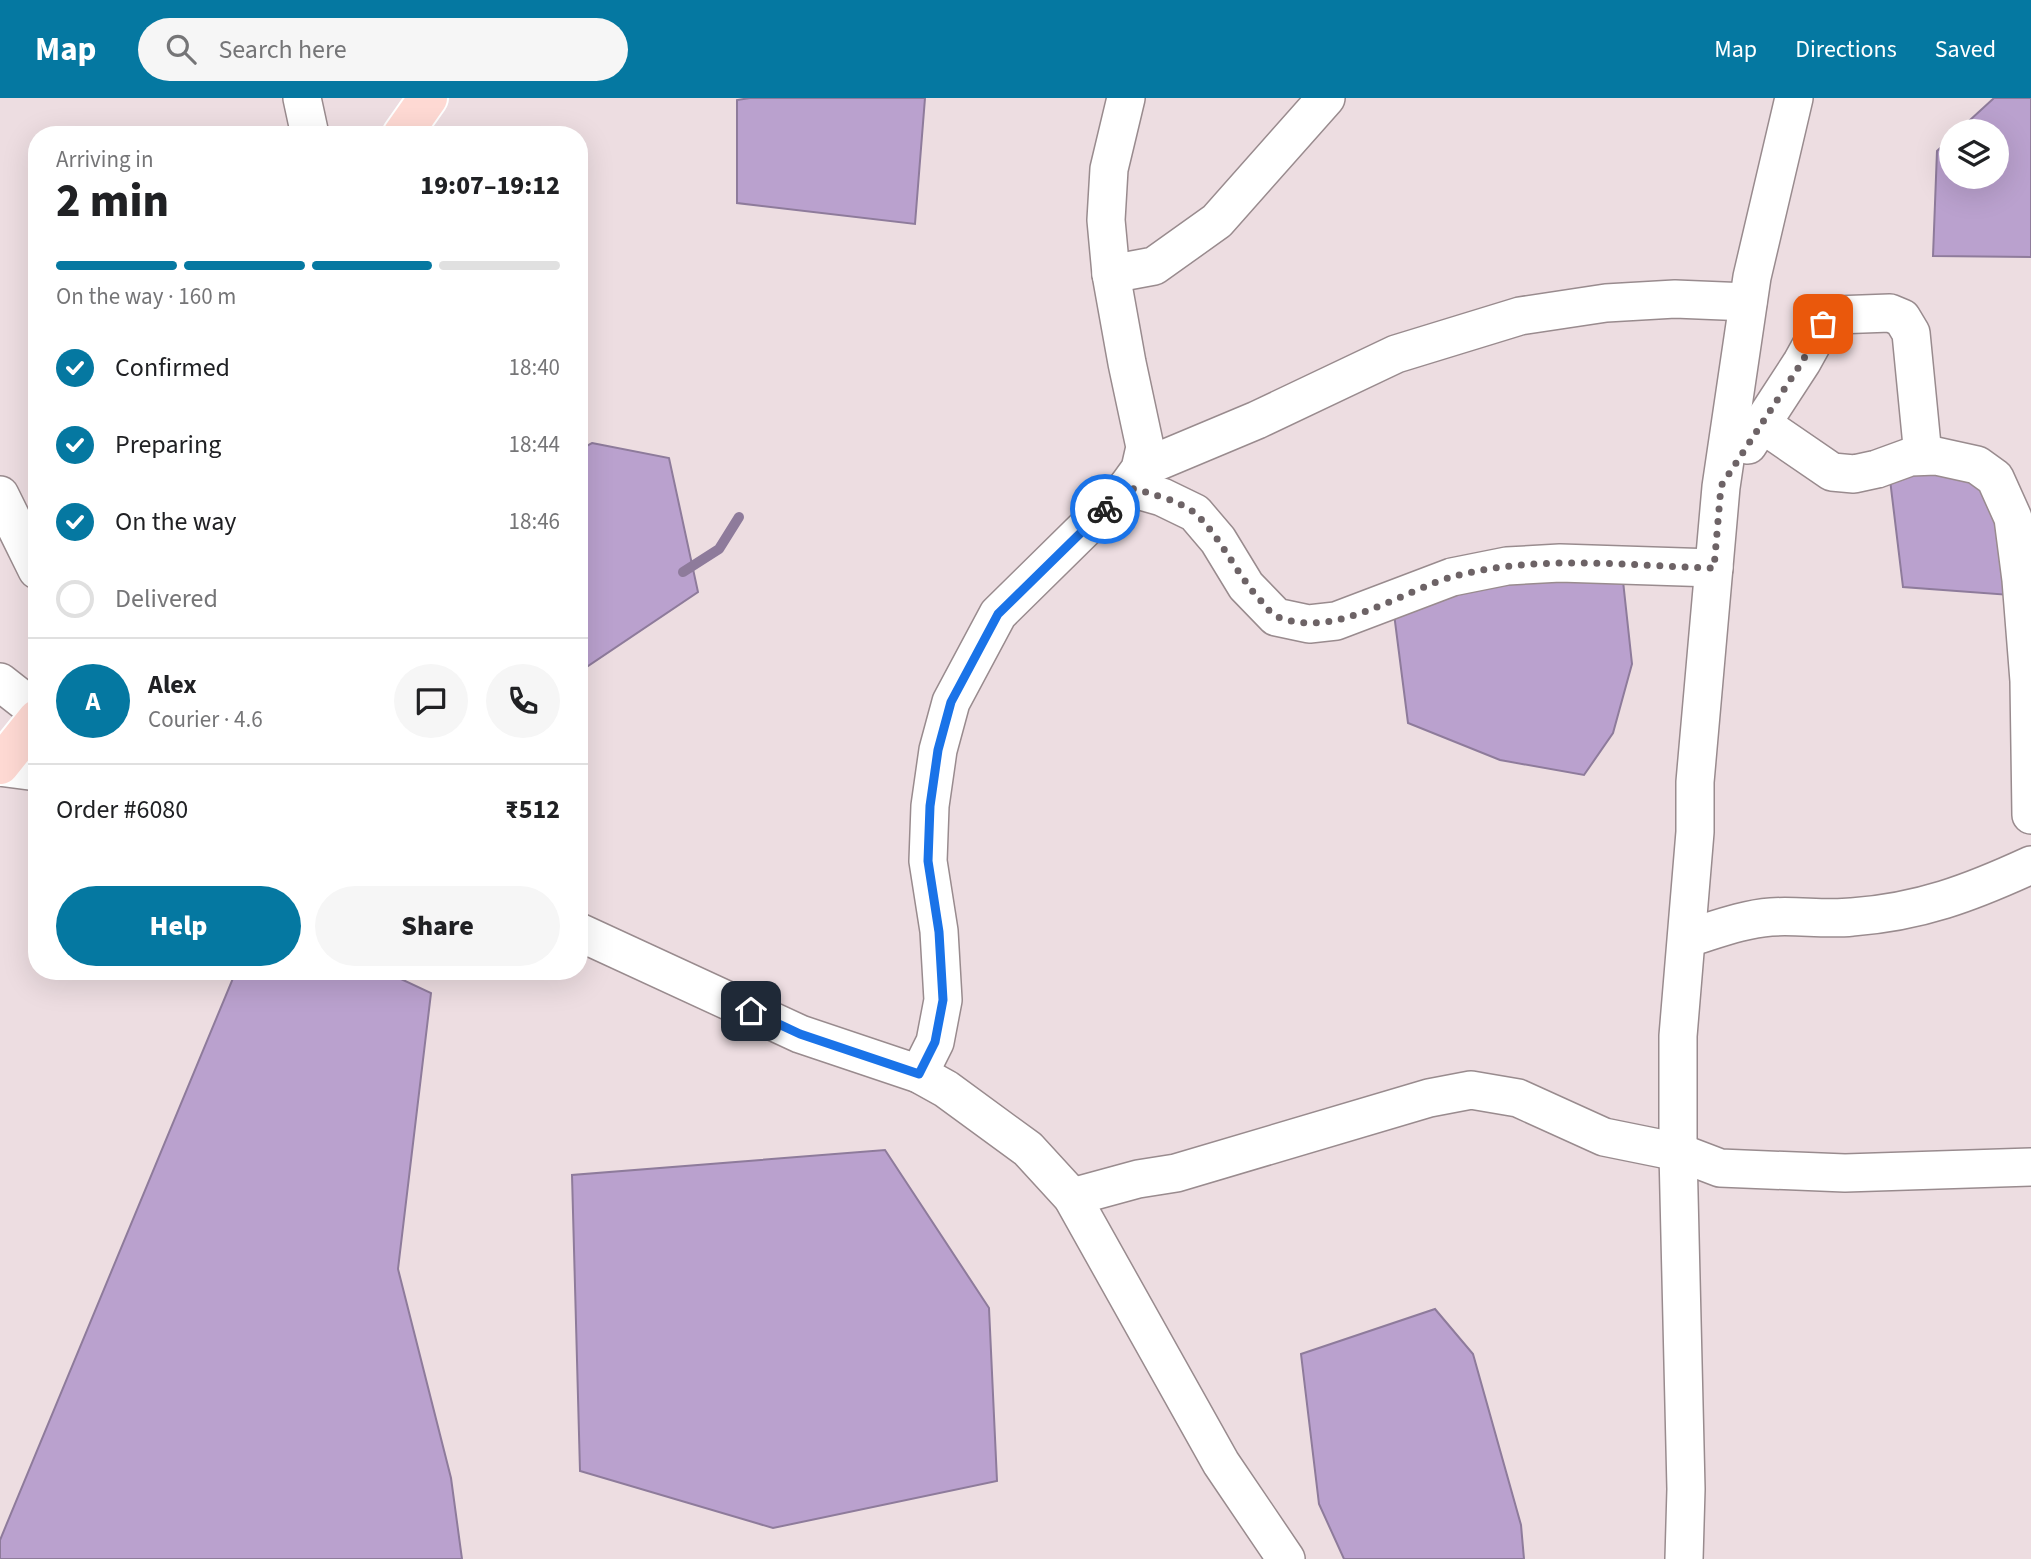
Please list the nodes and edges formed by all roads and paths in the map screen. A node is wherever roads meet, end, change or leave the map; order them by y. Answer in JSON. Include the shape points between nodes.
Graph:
{"nodes":[{"id":1,"x":302,"y":98,"type":"edge"},
{"id":2,"x":428,"y":98,"type":"edge"},
{"id":3,"x":1126,"y":98,"type":"edge"},
{"id":4,"x":1326,"y":98,"type":"edge"},
{"id":5,"x":1794,"y":98,"type":"edge"},
{"id":6,"x":308,"y":126,"type":"edge"},
{"id":7,"x":408,"y":126,"type":"edge"},
{"id":8,"x":1111,"y":274,"type":"junction"},
{"id":9,"x":1748,"y":302,"type":"junction"},
{"id":10,"x":1762,"y":424,"type":"junction"},
{"id":11,"x":1923,"y":456,"type":"junction"},
{"id":12,"x":1134,"y":478,"type":"junction"},
{"id":13,"x":1721,"y":486,"type":"junction"},
{"id":14,"x":0,"y":495,"type":"edge"},
{"id":15,"x":28,"y":552,"type":"edge"},
{"id":16,"x":1714,"y":568,"type":"junction"},
{"id":17,"x":0,"y":682,"type":"edge"},
{"id":18,"x":28,"y":704,"type":"edge"},
{"id":19,"x":28,"y":730,"type":"edge"},
{"id":20,"x":0,"y":766,"type":"edge"},
{"id":21,"x":28,"y":771,"type":"edge"},
{"id":22,"x":2031,"y":815,"type":"edge"},
{"id":23,"x":2031,"y":865,"type":"edge"},
{"id":24,"x":588,"y":936,"type":"edge"},
{"id":25,"x":1688,"y":938,"type":"junction"},
{"id":26,"x":919,"y":1074,"type":"junction"},
{"id":27,"x":1678,"y":1152,"type":"junction"},
{"id":28,"x":2031,"y":1167,"type":"edge"},
{"id":29,"x":1072,"y":1197,"type":"junction"},
{"id":30,"x":1286,"y":1559,"type":"edge"},
{"id":31,"x":1684,"y":1559,"type":"edge"}],
"edges":[{"from":1,"to":6,"type":"street"},
{"from":2,"to":7,"type":"main road"},
{"from":3,"to":8,"type":"street","via":[[1109,169],[1106,220]]},
{"from":4,"to":8,"type":"street","via":[[1217,221],[1154,266]]},
{"from":5,"to":9,"type":"street"},
{"from":8,"to":12,"type":"street","via":[[1145,447]]},
{"from":9,"to":12,"type":"street","via":[[1675,299],[1606,303],[1520,316],[1396,354]]},
{"from":9,"to":13,"type":"street"},
{"from":10,"to":11,"type":"street","via":[[1832,472],[1877,470]]},
{"from":10,"to":11,"type":"street","via":[[1823,324],[1835,315],[1890,313],[1902,318],[1911,333]]},
{"from":10,"to":13,"type":"street"},
{"from":11,"to":22,"type":"street","via":[[1977,465],[1995,478],[2013,518],[2029,681]]},
{"from":12,"to":16,"type":"street","via":[[1195,513],[1246,586],[1276,617],[1309,625],[1336,621],[1452,577],[1507,566],[1560,563]]},
{"from":12,"to":26,"type":"street","via":[[998,614],[951,702],[938,750],[928,861],[943,1000],[935,1042]]},
{"from":13,"to":16,"type":"street"},
{"from":14,"to":15,"type":"street"},
{"from":16,"to":25,"type":"street","via":[[1695,782]]},
{"from":17,"to":18,"type":"street"},
{"from":19,"to":20,"type":"main road"},
{"from":20,"to":21,"type":"street"},
{"from":23,"to":25,"type":"street","via":[[1940,903],[1850,918],[1770,917]]},
{"from":24,"to":26,"type":"street","via":[[800,1034]]},
{"from":25,"to":27,"type":"street","via":[[1678,1036]]},
{"from":26,"to":29,"type":"street","via":[[1028,1149]]},
{"from":27,"to":28,"type":"street","via":[[1720,1168],[1759,1170],[1844,1173]]},
{"from":27,"to":29,"type":"street","via":[[1604,1137],[1518,1098],[1471,1090],[1429,1098],[1176,1173]]},
{"from":27,"to":31,"type":"street"},
{"from":29,"to":30,"type":"street","via":[[1221,1463]]}]}
